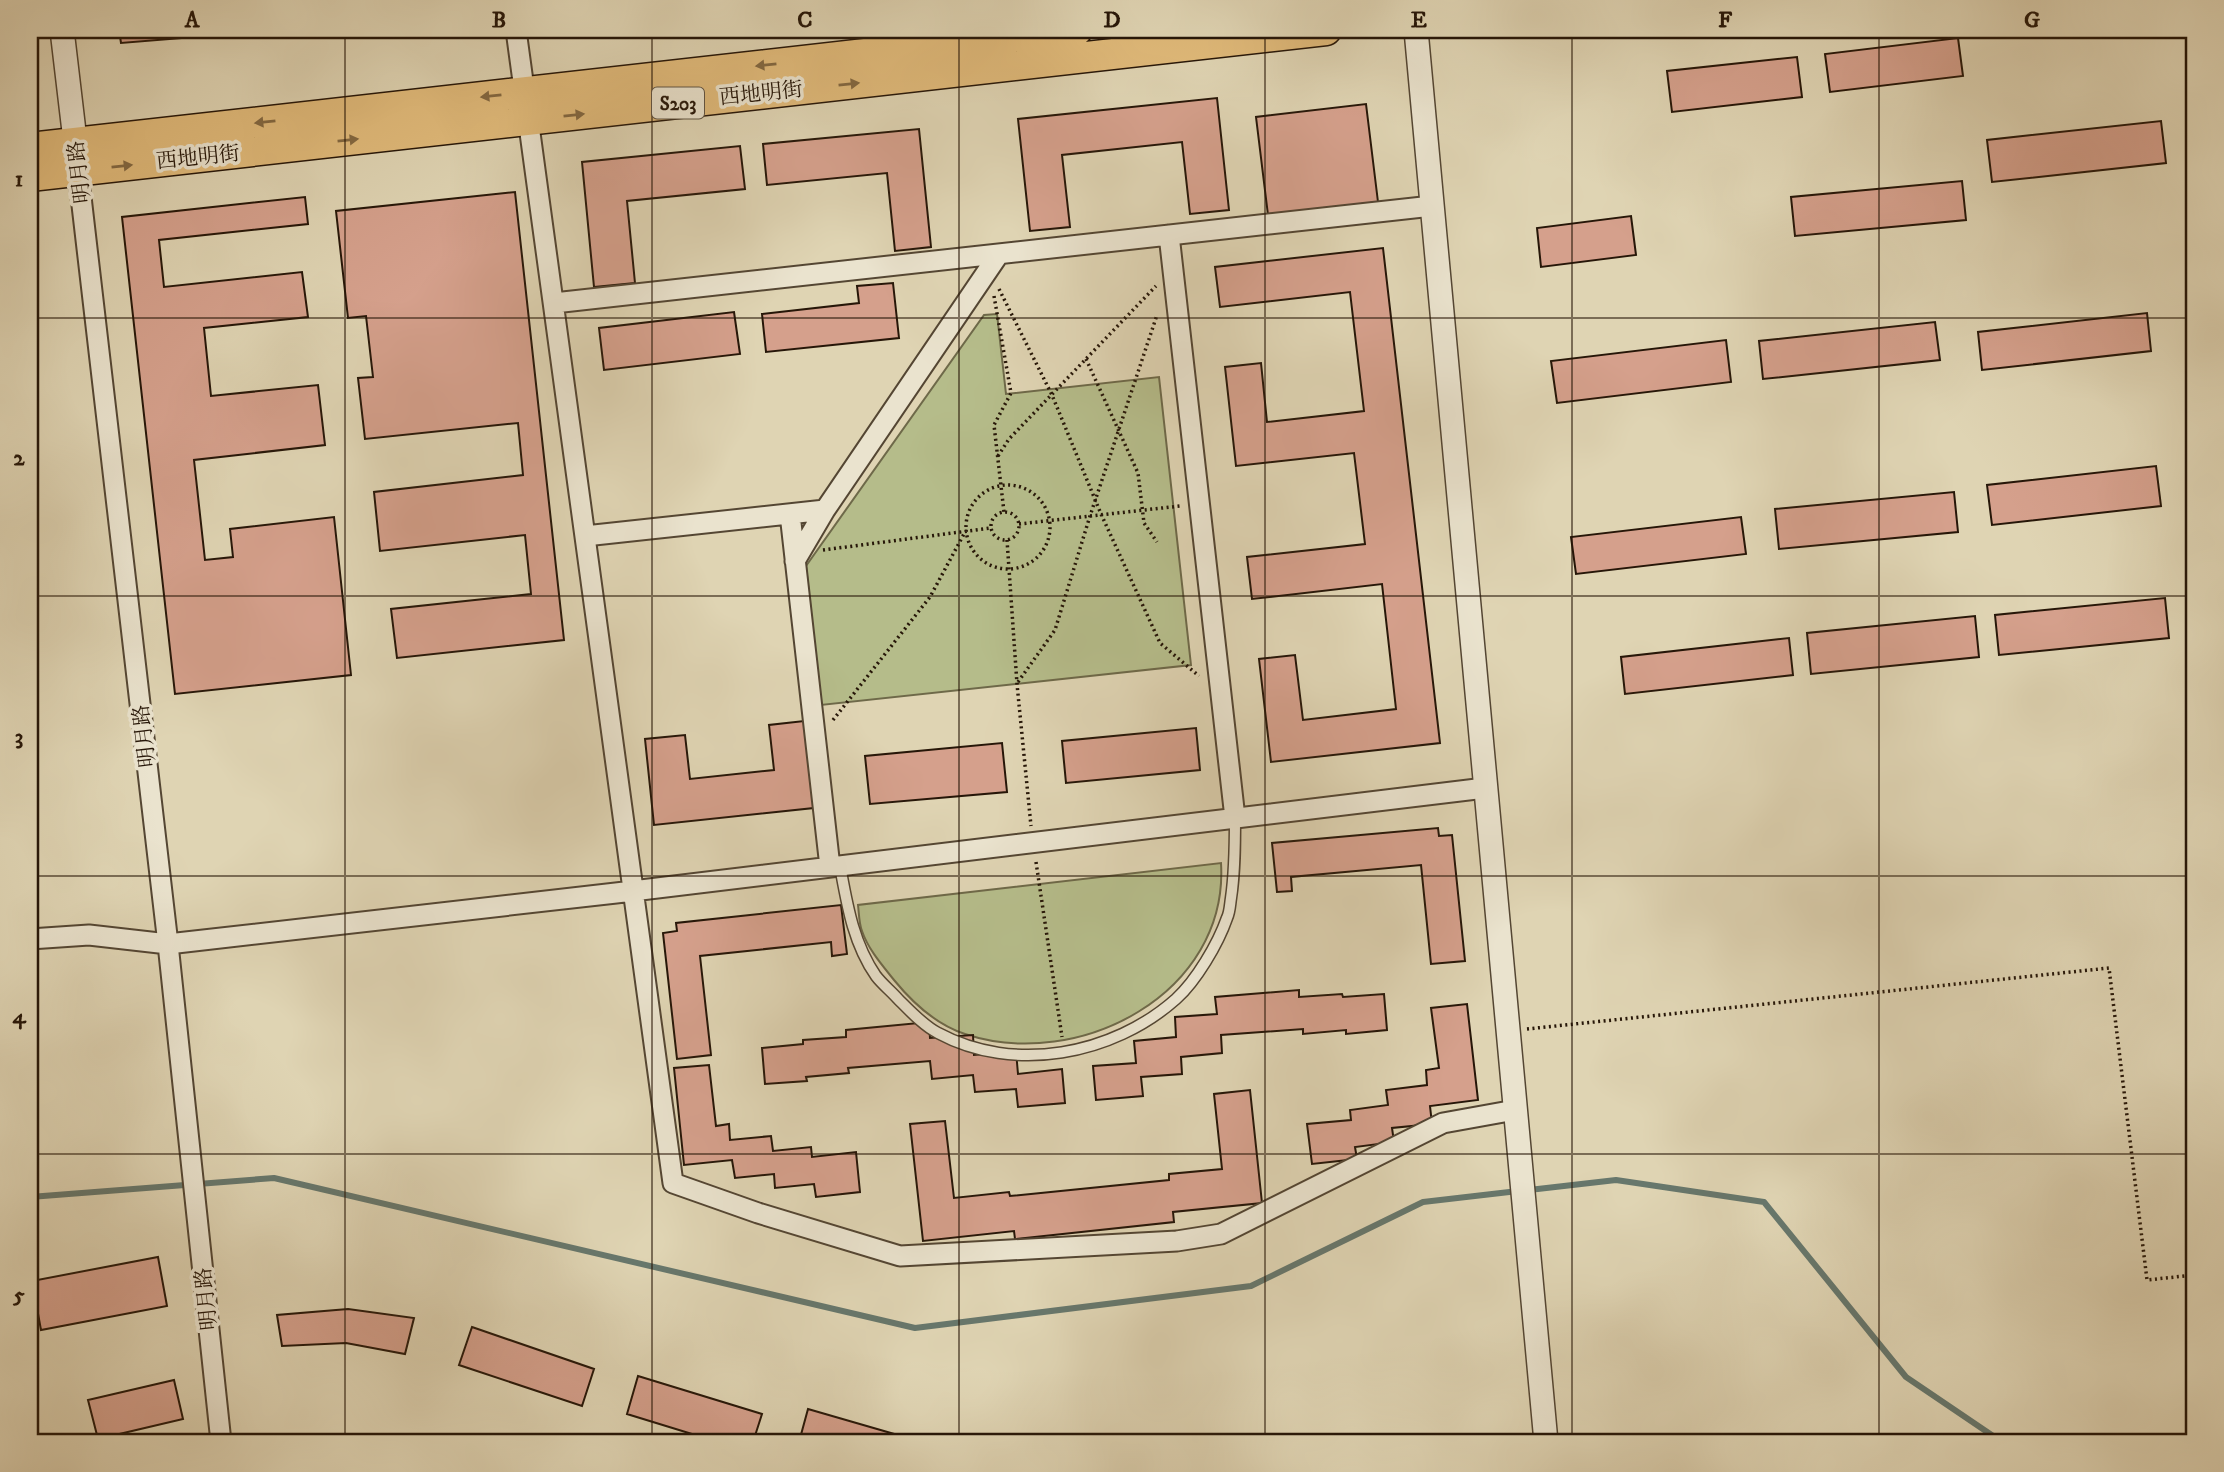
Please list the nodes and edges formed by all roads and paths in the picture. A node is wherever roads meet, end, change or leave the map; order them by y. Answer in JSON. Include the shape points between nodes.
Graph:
{"nodes":[{"id":1,"x":62,"y":30,"type":"edge"},
{"id":2,"x":516,"y":30,"type":"edge"},
{"id":3,"x":1077,"y":30,"type":"edge"},
{"id":4,"x":1326,"y":30,"type":"edge"},
{"id":5,"x":1416,"y":30,"type":"edge"},
{"id":6,"x":529,"y":120,"type":"junction"},
{"id":7,"x":30,"y":148,"type":"edge"},
{"id":8,"x":77,"y":157,"type":"junction"},
{"id":9,"x":30,"y":176,"type":"edge"},
{"id":10,"x":1432,"y":206,"type":"junction"},
{"id":11,"x":1168,"y":235,"type":"junction"},
{"id":12,"x":994,"y":261,"type":"junction"},
{"id":13,"x":1172,"y":270,"type":"junction"},
{"id":14,"x":554,"y":303,"type":"junction"},
{"id":15,"x":1160,"y":306,"type":"dead end"},
{"id":16,"x":1086,"y":359,"type":"junction"},
{"id":17,"x":1052,"y":395,"type":"junction"},
{"id":18,"x":1119,"y":429,"type":"junction"},
{"id":19,"x":998,"y":457,"type":"junction"},
{"id":20,"x":1001,"y":486,"type":"junction"},
{"id":21,"x":1095,"y":500,"type":"junction"},
{"id":22,"x":1199,"y":503,"type":"junction"},
{"id":23,"x":825,"y":510,"type":"junction"},
{"id":24,"x":1142,"y":510,"type":"junction"},
{"id":25,"x":1004,"y":512,"type":"junction"},
{"id":26,"x":790,"y":514,"type":"junction"},
{"id":27,"x":1101,"y":514,"type":"junction"},
{"id":28,"x":1090,"y":516,"type":"junction"},
{"id":29,"x":1049,"y":520,"type":"junction"},
{"id":30,"x":1019,"y":524,"type":"junction"},
{"id":31,"x":991,"y":528,"type":"junction"},
{"id":32,"x":966,"y":531,"type":"junction"},
{"id":33,"x":585,"y":536,"type":"junction"},
{"id":34,"x":1007,"y":540,"type":"junction"},
{"id":35,"x":1157,"y":542,"type":"dead end"},
{"id":36,"x":797,"y":557,"type":"junction"},
{"id":37,"x":1009,"y":569,"type":"junction"},
{"id":38,"x":1017,"y":684,"type":"junction"},
{"id":39,"x":1221,"y":696,"type":"junction"},
{"id":40,"x":816,"y":742,"type":"junction"},
{"id":41,"x":1485,"y":788,"type":"junction"},
{"id":42,"x":1235,"y":818,"type":"junction"},
{"id":43,"x":1033,"y":843,"type":"junction"},
{"id":44,"x":835,"y":866,"type":"junction"},
{"id":45,"x":632,"y":891,"type":"junction"},
{"id":46,"x":30,"y":939,"type":"edge"},
{"id":47,"x":168,"y":944,"type":"junction"},
{"id":48,"x":1508,"y":1031,"type":"junction"},
{"id":49,"x":1065,"y":1053,"type":"junction"},
{"id":50,"x":1515,"y":1110,"type":"junction"},
{"id":51,"x":2194,"y":1275,"type":"edge"},
{"id":52,"x":221,"y":1442,"type":"edge"},
{"id":53,"x":1546,"y":1442,"type":"edge"}],
"edges":[{"from":1,"to":8,"type":"street","name":"明月路"},
{"from":2,"to":6,"type":"street"},
{"from":3,"to":8,"type":"main road","name":"西地明街","number":"S203","one_way":true},
{"from":6,"to":4,"type":"main road","name":"西地明街","number":"S203","one_way":true},
{"from":5,"to":10,"type":"street"},
{"from":8,"to":6,"type":"main road","name":"西地明街","number":"S203","one_way":true},
{"from":6,"to":14,"type":"street"},
{"from":7,"to":8,"type":"main road","name":"西地明街","number":"S203"},
{"from":8,"to":9,"type":"main road","name":"西地明街","number":"S203"},
{"from":8,"to":47,"type":"street","name":"明月路"},
{"from":10,"to":11,"type":"street"},
{"from":10,"to":41,"type":"street"},
{"from":11,"to":12,"type":"street"},
{"from":11,"to":13,"type":"street"},
{"from":12,"to":14,"type":"street"},
{"from":12,"to":17,"type":"path"},
{"from":12,"to":19,"type":"path","via":[[1011,393],[994,425]]},
{"from":12,"to":23,"type":"street"},
{"from":13,"to":16,"type":"path"},
{"from":13,"to":22,"type":"street"},
{"from":14,"to":33,"type":"street"},
{"from":15,"to":18,"type":"path"},
{"from":16,"to":17,"type":"path"},
{"from":16,"to":18,"type":"path"},
{"from":17,"to":19,"type":"path","via":[[1009,439]]},
{"from":17,"to":21,"type":"path"},
{"from":18,"to":21,"type":"path"},
{"from":18,"to":24,"type":"path","via":[[1138,473]]},
{"from":19,"to":20,"type":"path"},
{"from":20,"to":25,"type":"path"},
{"from":20,"to":29,"type":"path","via":[[1035,495]]},
{"from":20,"to":32,"type":"path","via":[[981,495],[971,506]]},
{"from":21,"to":27,"type":"path"},
{"from":21,"to":28,"type":"path"},
{"from":22,"to":24,"type":"path"},
{"from":22,"to":39,"type":"street"},
{"from":23,"to":26,"type":"street"},
{"from":23,"to":36,"type":"street"},
{"from":24,"to":27,"type":"path"},
{"from":24,"to":35,"type":"path","via":[[1144,523]]},
{"from":25,"to":30,"type":"path","via":[[1013,514]]},
{"from":25,"to":31,"type":"path","via":[[992,519]]},
{"from":26,"to":33,"type":"street"},
{"from":26,"to":36,"type":"street"},
{"from":27,"to":28,"type":"path"},
{"from":27,"to":39,"type":"path","via":[[1160,643]]},
{"from":28,"to":29,"type":"path"},
{"from":28,"to":38,"type":"path","via":[[1055,630]]},
{"from":29,"to":30,"type":"path"},
{"from":29,"to":37,"type":"path","via":[[1046,545],[1038,556]]},
{"from":30,"to":34,"type":"path","via":[[1016,536]]},
{"from":31,"to":32,"type":"path"},
{"from":31,"to":34,"type":"path","via":[[995,536]]},
{"from":32,"to":36,"type":"path"},
{"from":32,"to":37,"type":"path","via":[[979,558]]},
{"from":32,"to":40,"type":"path","via":[[930,597]]},
{"from":33,"to":45,"type":"street"},
{"from":34,"to":37,"type":"path"},
{"from":36,"to":40,"type":"street"},
{"from":37,"to":38,"type":"path"},
{"from":38,"to":43,"type":"path"},
{"from":39,"to":42,"type":"street"},
{"from":40,"to":44,"type":"street"},
{"from":41,"to":42,"type":"street"},
{"from":41,"to":48,"type":"street"},
{"from":42,"to":43,"type":"street"},
{"from":42,"to":49,"type":"lane","via":[[1228,917],[1202,967],[1177,998],[1139,1025],[1103,1043]]},
{"from":43,"to":44,"type":"street"},
{"from":43,"to":49,"type":"path"},
{"from":44,"to":45,"type":"street"},
{"from":44,"to":49,"type":"lane","via":[[859,945],[877,976],[936,1032],[976,1050]]},
{"from":45,"to":47,"type":"street"},
{"from":45,"to":50,"type":"street","via":[[673,1184],[900,1256],[1177,1241],[1221,1234],[1443,1123]]},
{"from":46,"to":47,"type":"street","via":[[89,935]]},
{"from":47,"to":52,"type":"street","name":"明月路"},
{"from":48,"to":50,"type":"street"},
{"from":48,"to":51,"type":"path","via":[[2109,968],[2147,1280]]},
{"from":50,"to":53,"type":"street"}]}
